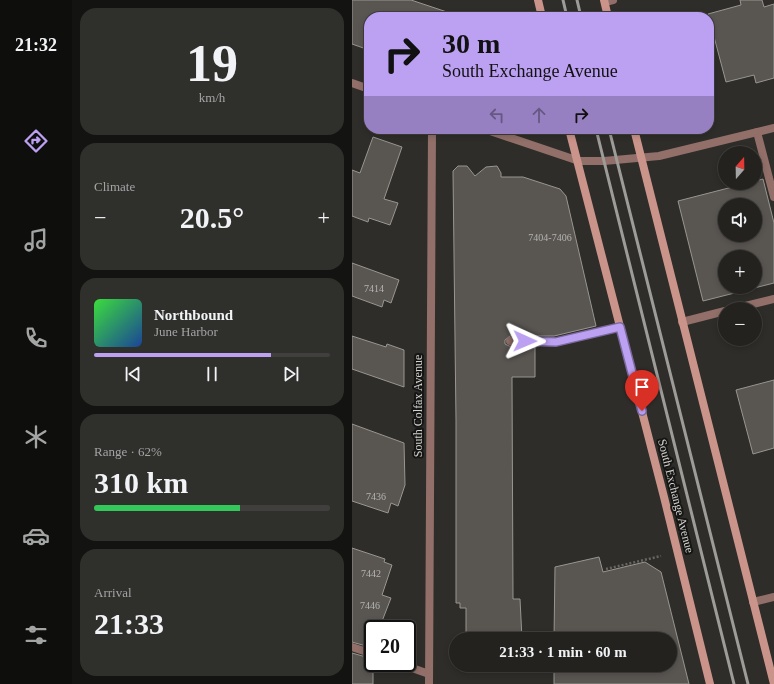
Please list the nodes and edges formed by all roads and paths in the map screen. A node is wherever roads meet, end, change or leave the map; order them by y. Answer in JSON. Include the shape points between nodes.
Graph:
{"nodes":[{"id":1,"x":538,"y":0,"type":"edge"},
{"id":2,"x":607,"y":1,"type":"edge"},
{"id":3,"x":541,"y":12,"type":"edge"},
{"id":4,"x":608,"y":12,"type":"edge"},
{"id":5,"x":352,"y":83,"type":"edge"},
{"id":6,"x":364,"y":87,"type":"edge"},
{"id":7,"x":774,"y":128,"type":"edge"},
{"id":8,"x":757,"y":132,"type":"junction"},
{"id":9,"x":432,"y":134,"type":"edge"},
{"id":10,"x":498,"y":134,"type":"edge"},
{"id":11,"x":571,"y":134,"type":"edge"},
{"id":12,"x":635,"y":134,"type":"edge"},
{"id":13,"x":642,"y":159,"type":"junction"},
{"id":14,"x":579,"y":162,"type":"junction"},
{"id":15,"x":774,"y":197,"type":"edge"},
{"id":16,"x":774,"y":299,"type":"edge"},
{"id":17,"x":762,"y":302,"type":"edge"},
{"id":18,"x":718,"y":313,"type":"edge"},
{"id":19,"x":682,"y":322,"type":"junction"},
{"id":20,"x":620,"y":327,"type":"junction"},
{"id":21,"x":510,"y":341,"type":"dead end"},
{"id":22,"x":661,"y":556,"type":"dead end"},
{"id":23,"x":606,"y":569,"type":"dead end"},
{"id":24,"x":774,"y":597,"type":"edge"},
{"id":25,"x":753,"y":602,"type":"junction"},
{"id":26,"x":352,"y":647,"type":"edge"},
{"id":27,"x":364,"y":651,"type":"edge"},
{"id":28,"x":416,"y":669,"type":"edge"},
{"id":29,"x":429,"y":674,"type":"junction"},
{"id":30,"x":429,"y":684,"type":"edge"},
{"id":31,"x":710,"y":684,"type":"edge"},
{"id":32,"x":774,"y":684,"type":"edge"}],
"edges":[{"from":1,"to":3,"type":"main road"},
{"from":2,"to":4,"type":"main road"},
{"from":5,"to":6,"type":"street"},
{"from":7,"to":8,"type":"street"},
{"from":8,"to":13,"type":"street"},
{"from":8,"to":15,"type":"street"},
{"from":9,"to":29,"type":"street","name":"South Colfax Avenue"},
{"from":10,"to":14,"type":"street"},
{"from":11,"to":14,"type":"main road","name":"South Exchange Avenue"},
{"from":12,"to":13,"type":"main road"},
{"from":13,"to":14,"type":"street"},
{"from":13,"to":19,"type":"main road"},
{"from":14,"to":20,"type":"main road","name":"South Exchange Avenue"},
{"from":16,"to":17,"type":"street"},
{"from":18,"to":19,"type":"street"},
{"from":19,"to":25,"type":"main road"},
{"from":20,"to":21,"type":"street","via":[[556,342]]},
{"from":20,"to":31,"type":"main road","name":"South Exchange Avenue"},
{"from":22,"to":23,"type":"path"},
{"from":24,"to":25,"type":"street"},
{"from":25,"to":32,"type":"main road"},
{"from":26,"to":27,"type":"street"},
{"from":28,"to":29,"type":"street"},
{"from":29,"to":30,"type":"street","name":"South Colfax Avenue"}]}
